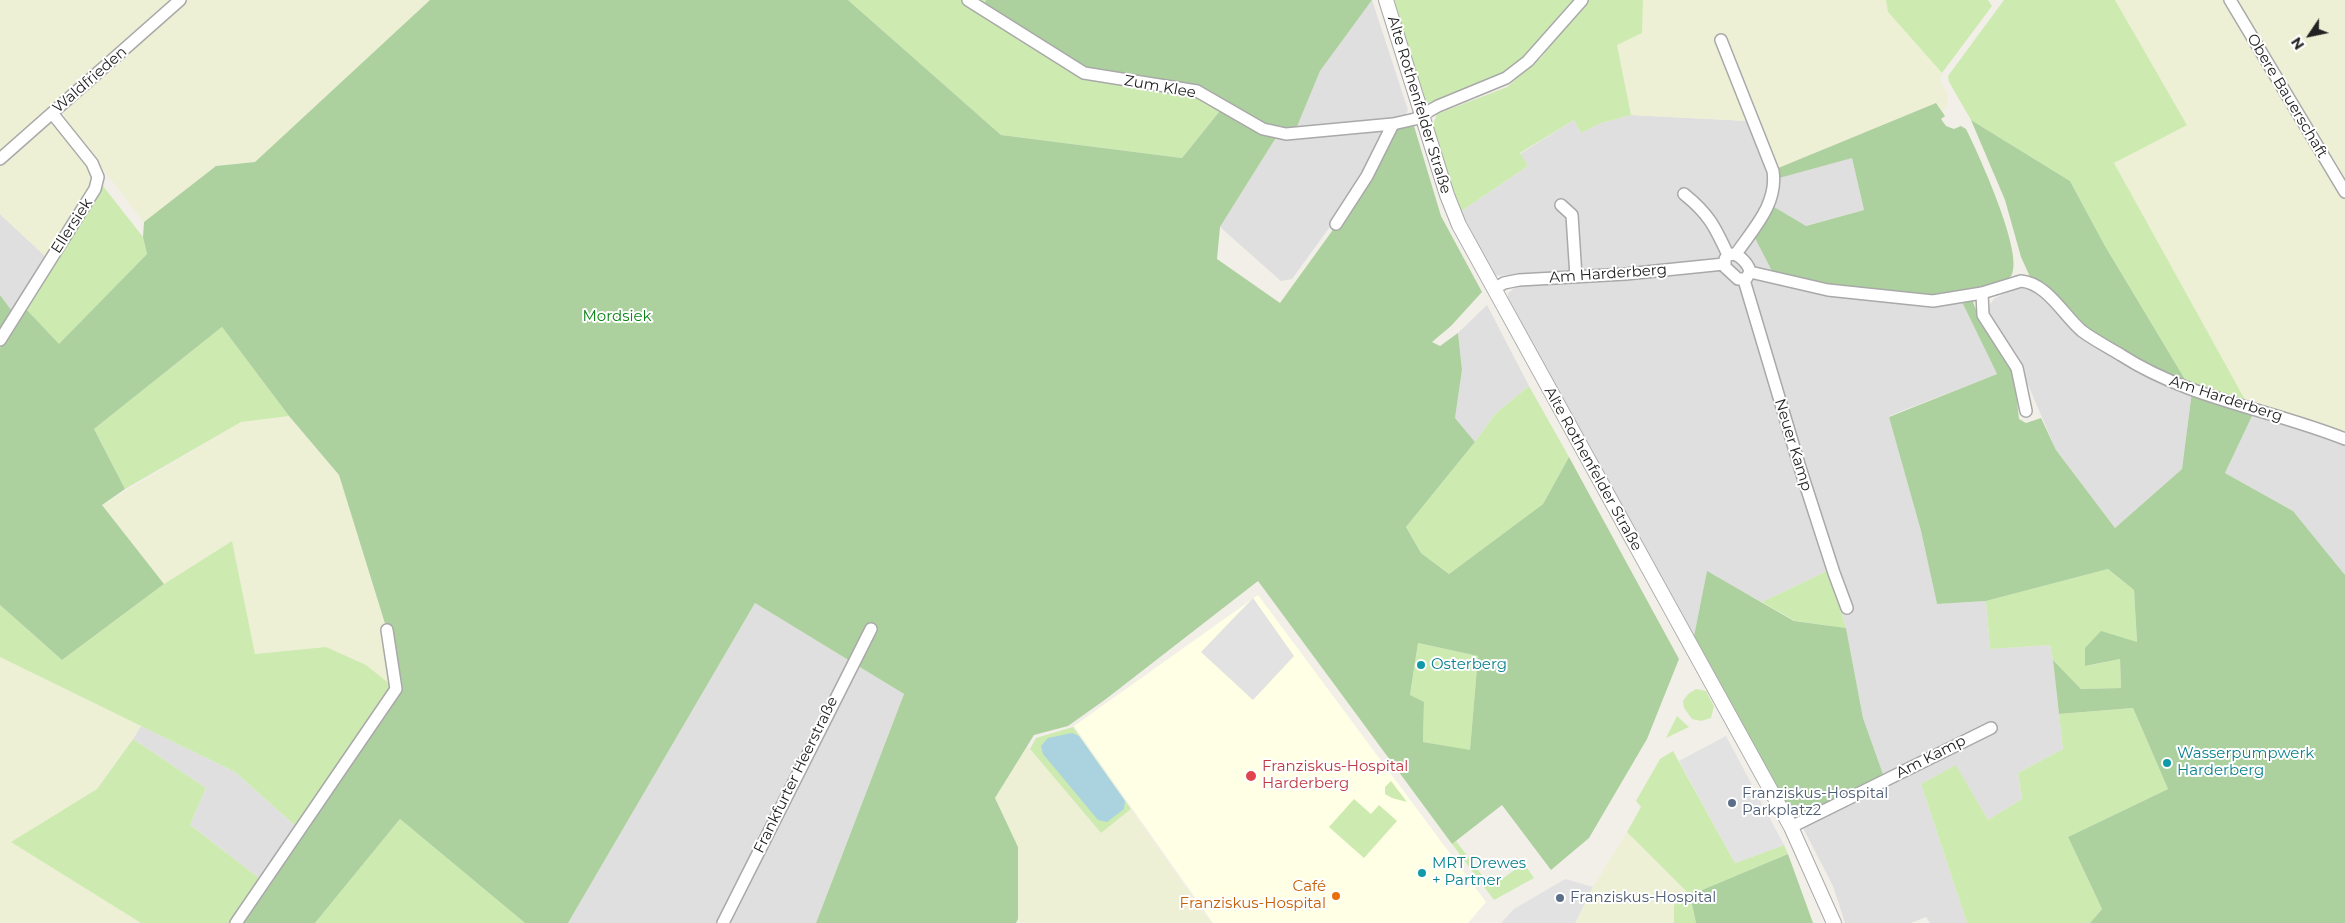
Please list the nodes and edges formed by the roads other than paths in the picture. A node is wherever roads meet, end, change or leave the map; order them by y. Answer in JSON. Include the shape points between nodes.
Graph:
{"nodes":[{"id":1,"x":180,"y":0,"type":"edge"},
{"id":2,"x":968,"y":0,"type":"edge"},
{"id":3,"x":1386,"y":0,"type":"edge"},
{"id":4,"x":1582,"y":0,"type":"edge"},
{"id":5,"x":2230,"y":0,"type":"edge"},
{"id":6,"x":1721,"y":40,"type":"dead end"},
{"id":7,"x":52,"y":113,"type":"junction"},
{"id":8,"x":1422,"y":115,"type":"junction"},
{"id":9,"x":1393,"y":124,"type":"junction"},
{"id":10,"x":0,"y":159,"type":"edge"},
{"id":11,"x":2345,"y":192,"type":"edge"},
{"id":12,"x":1684,"y":194,"type":"dead end"},
{"id":13,"x":1561,"y":205,"type":"dead end"},
{"id":14,"x":1336,"y":224,"type":"dead end"},
{"id":15,"x":1730,"y":258,"type":"junction"},
{"id":16,"x":1747,"y":276,"type":"junction"},
{"id":17,"x":1576,"y":277,"type":"junction"},
{"id":18,"x":1494,"y":290,"type":"junction"},
{"id":19,"x":1982,"y":293,"type":"junction"},
{"id":20,"x":0,"y":340,"type":"edge"},
{"id":21,"x":2026,"y":411,"type":"dead end"},
{"id":22,"x":2345,"y":439,"type":"edge"},
{"id":23,"x":1847,"y":608,"type":"dead end"},
{"id":24,"x":871,"y":629,"type":"dead end"},
{"id":25,"x":387,"y":630,"type":"dead end"},
{"id":26,"x":1991,"y":728,"type":"dead end"},
{"id":27,"x":1791,"y":827,"type":"junction"},
{"id":28,"x":236,"y":923,"type":"edge"},
{"id":29,"x":723,"y":923,"type":"edge"},
{"id":30,"x":1834,"y":923,"type":"edge"}],
"edges":[{"from":1,"to":7,"type":"street","name":"Waldfrieden"},
{"from":2,"to":9,"type":"street","name":"Zum Klee","via":[[1084,73],[1197,92],[1263,130],[1286,134]]},
{"from":3,"to":8,"type":"street","name":"Alte Rothenfelder Straße"},
{"from":4,"to":8,"type":"street","via":[[1528,61],[1506,78]]},
{"from":5,"to":11,"type":"street","name":"Obere Bauerschaft"},
{"from":6,"to":15,"type":"street","via":[[1775,181],[1772,201]]},
{"from":7,"to":10,"type":"street","name":"Waldfrieden"},
{"from":7,"to":20,"type":"street","name":"Ellersiek","via":[[92,163],[98,177],[95,189]]},
{"from":8,"to":9,"type":"street","name":"Zum Klee"},
{"from":8,"to":18,"type":"street","name":"Alte Rothenfelder Straße","via":[[1453,210]]},
{"from":9,"to":14,"type":"street","via":[[1368,176]]},
{"from":12,"to":15,"type":"street","via":[[1714,224]]},
{"from":13,"to":17,"type":"street","via":[[1572,215]]},
{"from":15,"to":16,"type":"street","via":[[1748,265]]},
{"from":15,"to":16,"type":"street","via":[[1736,278]]},
{"from":15,"to":17,"type":"street","name":"Am Harderberg"},
{"from":16,"to":19,"type":"street","name":"Am Harderberg","via":[[1828,290],[1932,301]]},
{"from":16,"to":23,"type":"street","name":"Neuer Kamp","via":[[1807,490]]},
{"from":17,"to":18,"type":"street","name":"Am Harderberg","via":[[1519,280],[1504,283]]},
{"from":18,"to":27,"type":"street","name":"Alte Rothenfelder Straße"},
{"from":19,"to":21,"type":"street","via":[[1983,315],[2017,368]]},
{"from":19,"to":22,"type":"street","name":"Am Harderberg","via":[[2026,282],[2053,299],[2081,330],[2143,369],[2192,391]]},
{"from":24,"to":29,"type":"street","name":"Frankfurter Heerstraße"},
{"from":25,"to":28,"type":"street","via":[[396,689]]},
{"from":26,"to":27,"type":"street","name":"Am Kamp"},
{"from":27,"to":30,"type":"street","name":"Alte Rothenfelder Straße"}]}
